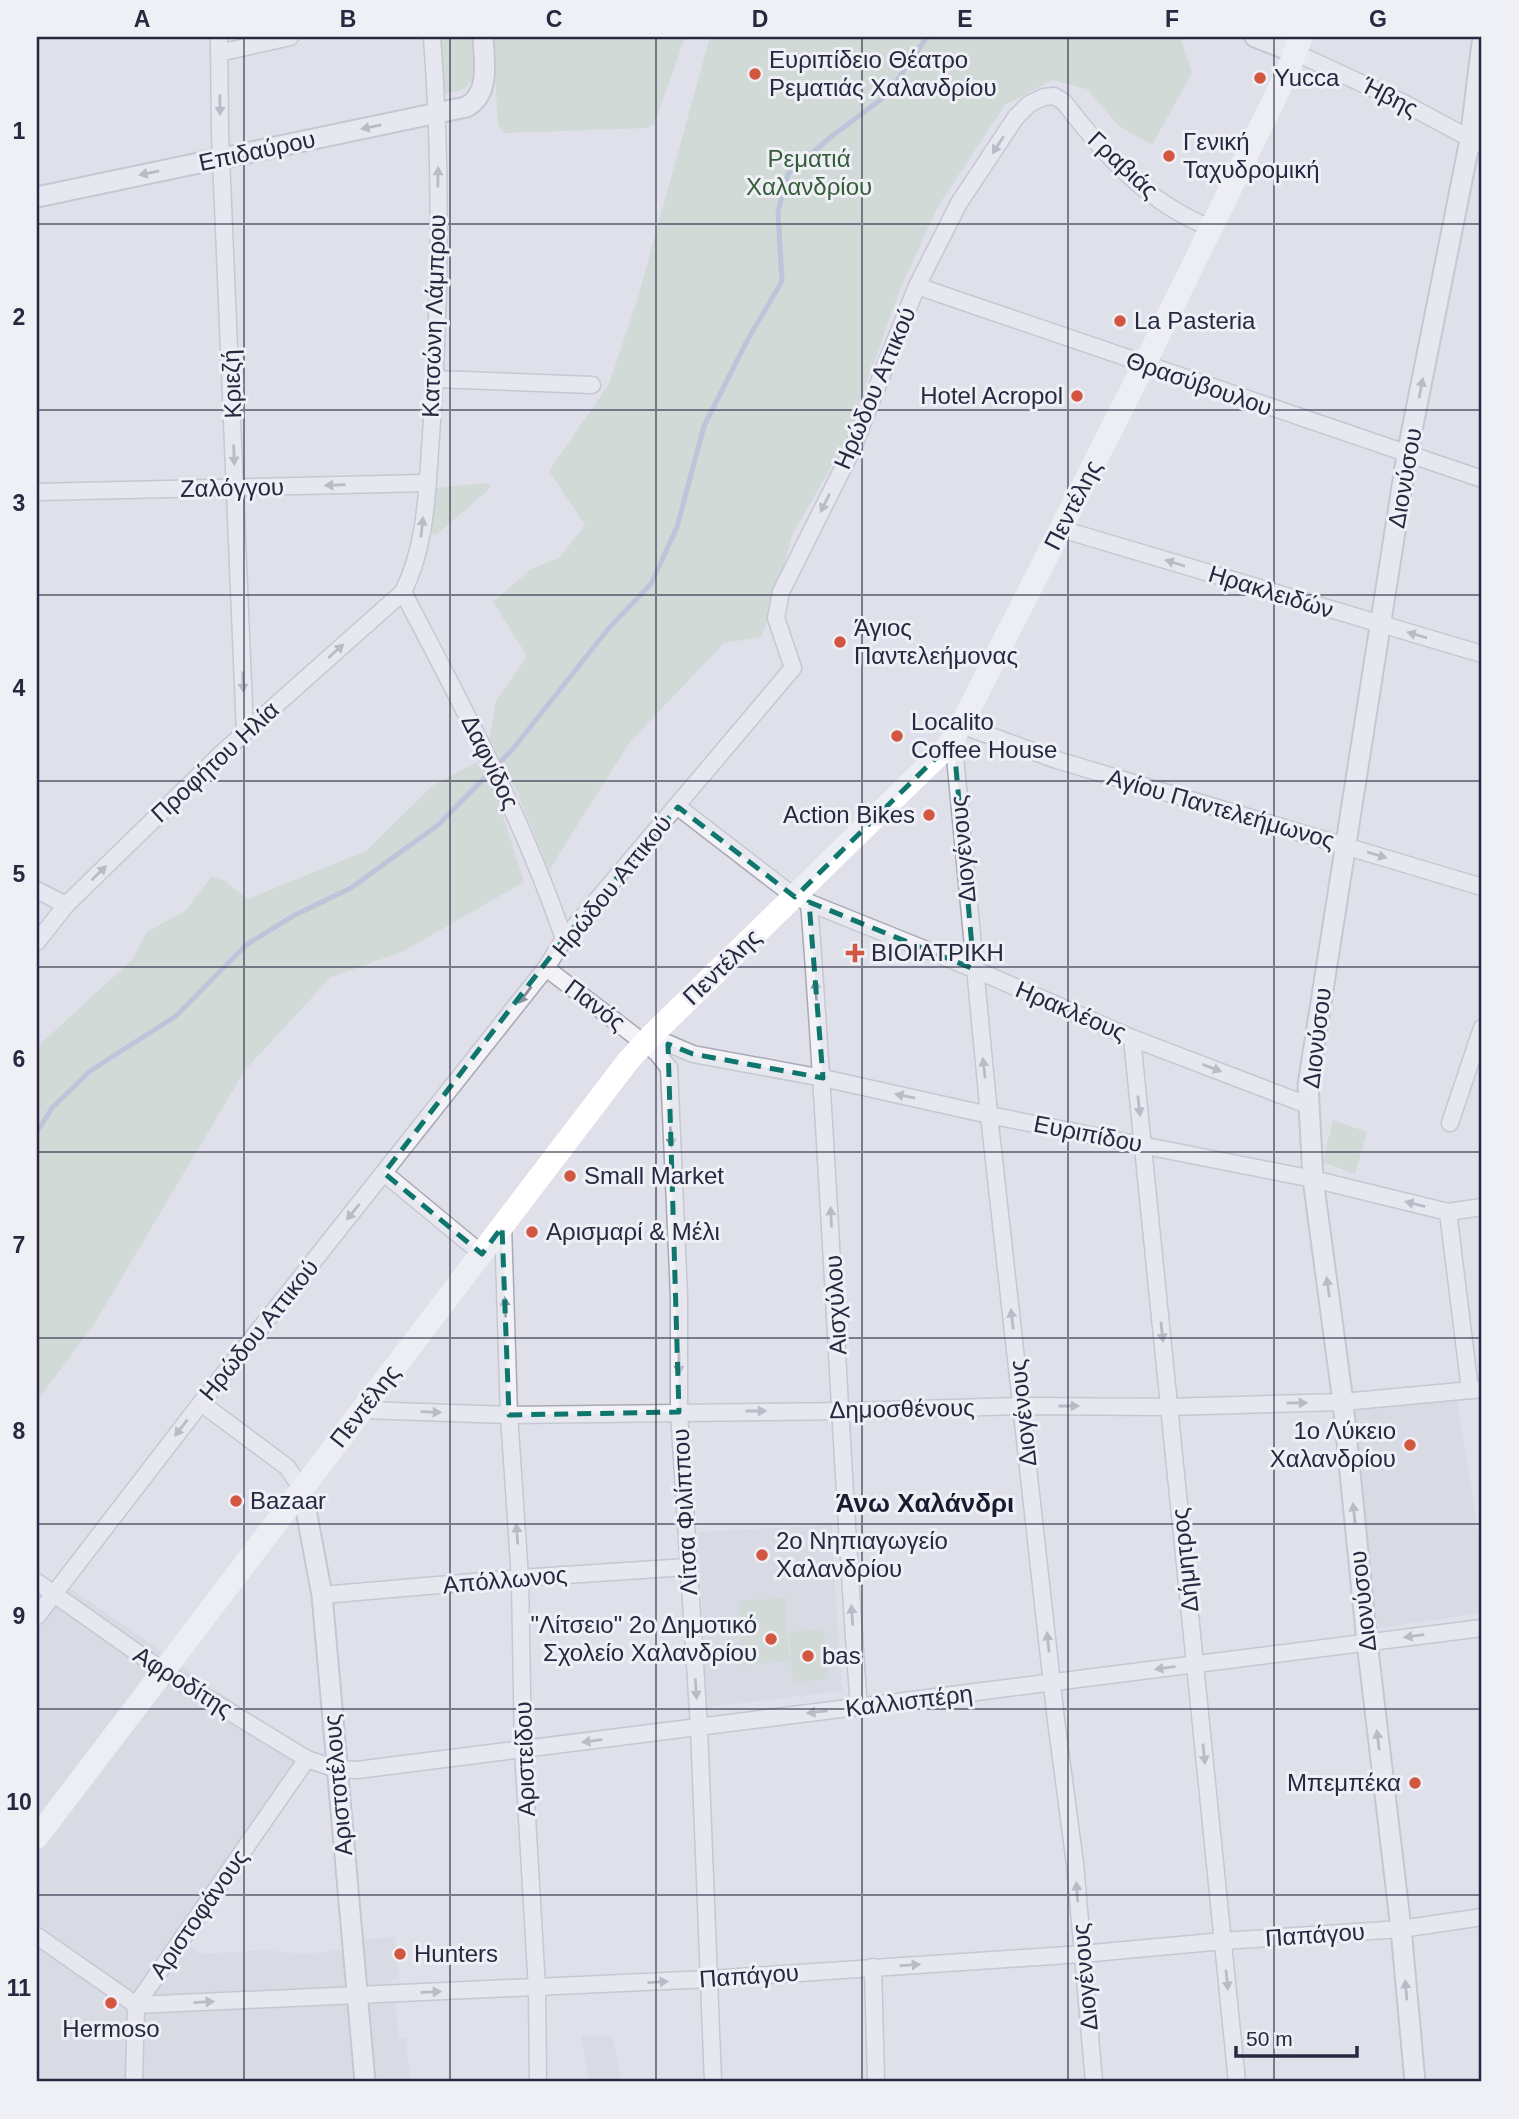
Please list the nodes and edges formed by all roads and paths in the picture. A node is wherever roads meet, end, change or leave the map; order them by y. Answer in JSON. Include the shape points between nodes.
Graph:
{"nodes":[{"id":1,"x":219,"y":37,"type":"edge"},
{"id":2,"x":290,"y":37,"type":"edge"},
{"id":3,"x":432,"y":37,"type":"edge"},
{"id":4,"x":483,"y":37,"type":"edge"},
{"id":5,"x":1255,"y":37,"type":"edge"},
{"id":6,"x":1482,"y":43,"type":"edge"},
{"id":7,"x":1298,"y":45,"type":"edge"},
{"id":8,"x":219,"y":54,"type":"junction"},
{"id":9,"x":1044,"y":97,"type":"joint"},
{"id":10,"x":438,"y":113,"type":"junction"},
{"id":11,"x":1476,"y":143,"type":"edge"},
{"id":12,"x":222,"y":158,"type":"junction"},
{"id":13,"x":37,"y":197,"type":"edge"},
{"id":14,"x":1211,"y":228,"type":"junction"},
{"id":15,"x":917,"y":286,"type":"junction"},
{"id":16,"x":1144,"y":365,"type":"junction"},
{"id":17,"x":435,"y":379,"type":"junction"},
{"id":18,"x":592,"y":385,"type":"dead end"},
{"id":19,"x":1407,"y":455,"type":"junction"},
{"id":20,"x":1482,"y":478,"type":"edge"},
{"id":21,"x":427,"y":483,"type":"junction"},
{"id":22,"x":236,"y":488,"type":"junction"},
{"id":23,"x":37,"y":492,"type":"edge"},
{"id":24,"x":1060,"y":529,"type":"junction"},
{"id":25,"x":404,"y":592,"type":"junction"},
{"id":26,"x":1381,"y":624,"type":"junction"},
{"id":27,"x":1482,"y":654,"type":"edge"},
{"id":28,"x":961,"y":725,"type":"junction"},
{"id":29,"x":245,"y":732,"type":"junction"},
{"id":30,"x":949,"y":745,"type":"junction"},
{"id":31,"x":678,"y":807,"type":"junction"},
{"id":32,"x":1347,"y":846,"type":"junction"},
{"id":33,"x":1482,"y":887,"type":"edge"},
{"id":34,"x":37,"y":890,"type":"edge"},
{"id":35,"x":802,"y":900,"type":"junction"},
{"id":36,"x":66,"y":905,"type":"junction"},
{"id":37,"x":564,"y":939,"type":"junction"},
{"id":38,"x":37,"y":942,"type":"edge"},
{"id":39,"x":546,"y":968,"type":"junction"},
{"id":40,"x":974,"y":969,"type":"junction"},
{"id":41,"x":1482,"y":1028,"type":"edge"},
{"id":42,"x":1132,"y":1038,"type":"junction"},
{"id":43,"x":648,"y":1040,"type":"junction"},
{"id":44,"x":693,"y":1054,"type":"junction"},
{"id":45,"x":669,"y":1068,"type":"junction"},
{"id":46,"x":823,"y":1078,"type":"junction"},
{"id":47,"x":1310,"y":1106,"type":"junction"},
{"id":48,"x":989,"y":1115,"type":"junction"},
{"id":49,"x":1450,"y":1123,"type":"dead end"},
{"id":50,"x":1143,"y":1145,"type":"junction"},
{"id":51,"x":384,"y":1173,"type":"junction"},
{"id":52,"x":1313,"y":1179,"type":"junction"},
{"id":53,"x":1482,"y":1207,"type":"edge"},
{"id":54,"x":1448,"y":1212,"type":"junction"},
{"id":55,"x":503,"y":1225,"type":"junction"},
{"id":56,"x":482,"y":1254,"type":"junction"},
{"id":57,"x":1476,"y":1390,"type":"edge"},
{"id":58,"x":1343,"y":1402,"type":"junction"},
{"id":59,"x":201,"y":1403,"type":"junction"},
{"id":60,"x":1022,"y":1406,"type":"junction"},
{"id":61,"x":1170,"y":1407,"type":"junction"},
{"id":62,"x":363,"y":1410,"type":"junction"},
{"id":63,"x":842,"y":1411,"type":"junction"},
{"id":64,"x":679,"y":1412,"type":"junction"},
{"id":65,"x":509,"y":1415,"type":"junction"},
{"id":66,"x":302,"y":1489,"type":"junction"},
{"id":67,"x":687,"y":1567,"type":"junction"},
{"id":68,"x":520,"y":1578,"type":"junction"},
{"id":69,"x":37,"y":1582,"type":"edge"},
{"id":70,"x":52,"y":1593,"type":"junction"},
{"id":71,"x":322,"y":1595,"type":"junction"},
{"id":72,"x":37,"y":1616,"type":"edge"},
{"id":73,"x":1482,"y":1628,"type":"edge"},
{"id":74,"x":1367,"y":1642,"type":"junction"},
{"id":75,"x":1195,"y":1664,"type":"junction"},
{"id":76,"x":163,"y":1671,"type":"junction"},
{"id":77,"x":1052,"y":1682,"type":"junction"},
{"id":78,"x":859,"y":1708,"type":"junction"},
{"id":79,"x":699,"y":1727,"type":"junction"},
{"id":80,"x":523,"y":1749,"type":"junction"},
{"id":81,"x":307,"y":1759,"type":"junction"},
{"id":82,"x":336,"y":1769,"type":"junction"},
{"id":83,"x":37,"y":1837,"type":"edge"},
{"id":84,"x":1482,"y":1917,"type":"edge"},
{"id":85,"x":1401,"y":1929,"type":"junction"},
{"id":86,"x":37,"y":1936,"type":"edge"},
{"id":87,"x":1223,"y":1941,"type":"junction"},
{"id":88,"x":1082,"y":1954,"type":"junction"},
{"id":89,"x":873,"y":1967,"type":"junction"},
{"id":90,"x":710,"y":1979,"type":"junction"},
{"id":91,"x":537,"y":1988,"type":"junction"},
{"id":92,"x":357,"y":1994,"type":"junction"},
{"id":93,"x":136,"y":2006,"type":"junction"},
{"id":94,"x":134,"y":2082,"type":"edge"},
{"id":95,"x":365,"y":2082,"type":"edge"},
{"id":96,"x":538,"y":2082,"type":"edge"},
{"id":97,"x":713,"y":2082,"type":"edge"},
{"id":98,"x":876,"y":2082,"type":"edge"},
{"id":99,"x":1094,"y":2082,"type":"edge"},
{"id":100,"x":1237,"y":2082,"type":"edge"},
{"id":101,"x":1415,"y":2082,"type":"edge"}],
"edges":[{"from":1,"to":8,"type":"street","name":"Κριεζή"},
{"from":2,"to":8,"type":"street"},
{"from":3,"to":10,"type":"street","name":"Κατσώνη Λάμπρου"},
{"from":4,"to":10,"type":"street","name":"Επιδαύρου","via":[[481,93],[476,101],[459,109]]},
{"from":5,"to":7,"type":"street"},
{"from":6,"to":11,"type":"street","name":"Διονύσου"},
{"from":7,"to":11,"type":"street","name":"Ήβης"},
{"from":7,"to":14,"type":"main road","name":"Πεντέλης"},
{"from":8,"to":12,"type":"street","name":"Κριεζή","one_way":true},
{"from":9,"to":14,"type":"street","name":"Γραβιάς","via":[[1064,102],[1098,147],[1144,189]]},
{"from":9,"to":15,"type":"street","name":"Ηρώδου Αττικού","one_way":true,"via":[[1016,117],[959,203]]},
{"from":10,"to":12,"type":"street","name":"Επιδαύρου","one_way":true},
{"from":17,"to":10,"type":"street","name":"Κατσώνη Λάμπρου","one_way":true},
{"from":19,"to":11,"type":"street","name":"Διονύσου","one_way":true},
{"from":12,"to":13,"type":"street","name":"Επιδαύρου","one_way":true},
{"from":12,"to":22,"type":"street","name":"Κριεζή","one_way":true},
{"from":14,"to":16,"type":"main road","name":"Πεντέλης"},
{"from":15,"to":16,"type":"street","name":"Θρασύβουλου"},
{"from":15,"to":31,"type":"street","name":"Ηρώδου Αττικού","one_way":true,"via":[[852,450],[781,592],[776,618],[793,667]]},
{"from":16,"to":19,"type":"street","name":"Θρασύβουλου"},
{"from":16,"to":24,"type":"main road","name":"Πεντέλης"},
{"from":17,"to":18,"type":"street"},
{"from":17,"to":21,"type":"street","name":"Κατσώνη Λάμπρου"},
{"from":19,"to":20,"type":"street","name":"Θρασύβουλου"},
{"from":19,"to":26,"type":"street","name":"Διονύσου"},
{"from":21,"to":22,"type":"street","name":"Ζαλόγγου","one_way":true},
{"from":25,"to":21,"type":"street","name":"Κατσώνη Λάμπρου","one_way":true,"via":[[420,546]]},
{"from":22,"to":23,"type":"street","name":"Ζαλόγγου"},
{"from":22,"to":29,"type":"street","name":"Κριεζή","one_way":true},
{"from":26,"to":24,"type":"street","name":"Ηρακλειδών","one_way":true},
{"from":24,"to":28,"type":"main road","name":"Πεντέλης"},
{"from":29,"to":25,"type":"street","name":"Προφήτου Ηλία","one_way":true},
{"from":25,"to":37,"type":"street","name":"Δαφνίδος","via":[[502,784]]},
{"from":27,"to":26,"type":"street","name":"Ηρακλειδών","one_way":true},
{"from":26,"to":32,"type":"street","name":"Διονύσου"},
{"from":28,"to":30,"type":"main road","name":"Πεντέλης"},
{"from":28,"to":32,"type":"street","name":"Αγίου Παντελεήμωνος","via":[[1057,760]]},
{"from":36,"to":29,"type":"street","name":"Προφήτου Ηλία","one_way":true},
{"from":30,"to":35,"type":"main road","name":"Πεντέλης"},
{"from":30,"to":40,"type":"street","name":"Διογένους","via":[[955,757]]},
{"from":31,"to":35,"type":"street","name":"Ηρακλέους"},
{"from":31,"to":37,"type":"street","name":"Ηρώδου Αττικού"},
{"from":32,"to":33,"type":"street","name":"Αγίου Παντελεήμωνος","one_way":true},
{"from":32,"to":47,"type":"street","name":"Διονύσου","via":[[1308,1085]]},
{"from":34,"to":36,"type":"street"},
{"from":35,"to":40,"type":"street","name":"Ηρακλέους"},
{"from":35,"to":43,"type":"main road","name":"Πεντέλης"},
{"from":46,"to":35,"type":"street","name":"Αισχύλου","one_way":true},
{"from":36,"to":38,"type":"street","name":"Προφήτου Ηλία"},
{"from":37,"to":39,"type":"street","name":"Ηρώδου Αττικού"},
{"from":39,"to":43,"type":"street","name":"Πανός"},
{"from":39,"to":51,"type":"street","name":"Ηρώδου Αττικού","one_way":true},
{"from":40,"to":42,"type":"street","name":"Ηρακλέους"},
{"from":48,"to":40,"type":"street","name":"Διογένους","one_way":true},
{"from":41,"to":49,"type":"street"},
{"from":42,"to":47,"type":"street","name":"Ηρακλέους","one_way":true},
{"from":42,"to":50,"type":"street","name":"Δήμητρος","one_way":true},
{"from":43,"to":44,"type":"street","name":"Ευριπίδου"},
{"from":43,"to":45,"type":"street"},
{"from":43,"to":55,"type":"main road","name":"Πεντέλης"},
{"from":44,"to":45,"type":"street","via":[[679,1058]]},
{"from":44,"to":46,"type":"street","name":"Ευριπίδου"},
{"from":45,"to":64,"type":"street","name":"Λίτσα Φιλίππου","one_way":true},
{"from":48,"to":46,"type":"street","name":"Ευριπίδου","one_way":true},
{"from":63,"to":46,"type":"street","name":"Αισχύλου","one_way":true},
{"from":47,"to":52,"type":"street","name":"Διονύσου"},
{"from":48,"to":50,"type":"street","name":"Ευριπίδου"},
{"from":60,"to":48,"type":"street","name":"Διογένους","one_way":true},
{"from":50,"to":52,"type":"street","name":"Ευριπίδου"},
{"from":50,"to":61,"type":"street","name":"Δήμητρος","one_way":true},
{"from":51,"to":56,"type":"street"},
{"from":51,"to":59,"type":"street","name":"Ηρώδου Αττικού","one_way":true},
{"from":54,"to":52,"type":"street","name":"Ευριπίδου","one_way":true},
{"from":58,"to":52,"type":"street","name":"Διονύσου","one_way":true},
{"from":53,"to":54,"type":"street","name":"Ευριπίδου"},
{"from":54,"to":57,"type":"street"},
{"from":55,"to":56,"type":"main road","name":"Πεντέλης"},
{"from":65,"to":55,"type":"street","name":"Αριστείδου","one_way":true},
{"from":56,"to":62,"type":"main road","name":"Πεντέλης"},
{"from":57,"to":58,"type":"street","name":"Δημοσθένους"},
{"from":61,"to":58,"type":"street","name":"Δημοσθένους","one_way":true},
{"from":74,"to":58,"type":"street","name":"Διονύσου","one_way":true},
{"from":59,"to":66,"type":"street","via":[[287,1467]]},
{"from":59,"to":70,"type":"street","name":"Ηρώδου Αττικού","one_way":true},
{"from":60,"to":61,"type":"street","name":"Δημοσθένους","one_way":true},
{"from":60,"to":63,"type":"street","name":"Δημοσθένους"},
{"from":77,"to":60,"type":"street","name":"Διογένους","one_way":true},
{"from":61,"to":75,"type":"street","name":"Δήμητρος"},
{"from":62,"to":65,"type":"street","name":"Δημοσθένους","one_way":true},
{"from":62,"to":66,"type":"main road","name":"Πεντέλης"},
{"from":64,"to":63,"type":"street","name":"Δημοσθένους","one_way":true},
{"from":78,"to":63,"type":"street","name":"Αισχύλου","one_way":true},
{"from":64,"to":65,"type":"street","name":"Δημοσθένους"},
{"from":64,"to":67,"type":"street","name":"Λίτσα Φιλίππου"},
{"from":68,"to":65,"type":"street","name":"Αριστείδου","one_way":true},
{"from":66,"to":71,"type":"street","name":"Αριστοτέλους"},
{"from":66,"to":76,"type":"main road","name":"Πεντέλης"},
{"from":67,"to":68,"type":"street","name":"Απόλλωνος"},
{"from":67,"to":79,"type":"street","name":"Λίτσα Φιλίππου","one_way":true},
{"from":68,"to":71,"type":"street","name":"Απόλλωνος"},
{"from":68,"to":80,"type":"street","name":"Αριστείδου"},
{"from":69,"to":70,"type":"street","name":"Αφροδίτης"},
{"from":70,"to":72,"type":"street","name":"Ηρώδου Αττικού"},
{"from":70,"to":76,"type":"street","name":"Αφροδίτης"},
{"from":71,"to":82,"type":"street","name":"Αριστοτέλους"},
{"from":73,"to":74,"type":"street","name":"Καλλισπέρη","one_way":true},
{"from":74,"to":75,"type":"street","name":"Καλλισπέρη"},
{"from":85,"to":74,"type":"street","name":"Διονύσου","one_way":true},
{"from":75,"to":77,"type":"street","name":"Καλλισπέρη","one_way":true},
{"from":75,"to":87,"type":"street","name":"Δήμητρος","one_way":true},
{"from":76,"to":81,"type":"street","name":"Αφροδίτης"},
{"from":76,"to":83,"type":"main road","name":"Πεντέλης"},
{"from":77,"to":78,"type":"street","name":"Καλλισπέρη"},
{"from":88,"to":77,"type":"street","name":"Διογένους","one_way":true},
{"from":78,"to":79,"type":"street","name":"Καλλισπέρη","one_way":true},
{"from":79,"to":80,"type":"street","name":"Καλλισπέρη","one_way":true},
{"from":79,"to":90,"type":"street","name":"Λίτσα Φιλίππου"},
{"from":80,"to":82,"type":"street","name":"Καλλισπέρη"},
{"from":80,"to":91,"type":"street","name":"Αριστείδου"},
{"from":81,"to":82,"type":"street","name":"Αφροδίτης"},
{"from":81,"to":93,"type":"street","name":"Αριστοφάνους"},
{"from":82,"to":92,"type":"street","name":"Αριστοτέλους"},
{"from":84,"to":85,"type":"street","name":"Παπάγου"},
{"from":85,"to":87,"type":"street","name":"Παπάγου"},
{"from":101,"to":85,"type":"street","name":"Διονύσου","one_way":true},
{"from":86,"to":93,"type":"street"},
{"from":87,"to":88,"type":"street","name":"Παπάγου"},
{"from":87,"to":100,"type":"street","name":"Δήμητρος","one_way":true},
{"from":89,"to":88,"type":"street","name":"Παπάγου","one_way":true},
{"from":88,"to":99,"type":"street","name":"Διογένους"},
{"from":89,"to":90,"type":"street","name":"Παπάγου"},
{"from":89,"to":98,"type":"street"},
{"from":91,"to":90,"type":"street","name":"Παπάγου","one_way":true},
{"from":90,"to":97,"type":"street","name":"Λίτσα Φιλίππου"},
{"from":92,"to":91,"type":"street","name":"Παπάγου","one_way":true},
{"from":91,"to":96,"type":"street","name":"Αριστείδου"},
{"from":93,"to":92,"type":"street","name":"Παπάγου","one_way":true},
{"from":92,"to":95,"type":"street","name":"Αριστοτέλους"},
{"from":93,"to":94,"type":"street","name":"Αριστοφάνους"}]}
